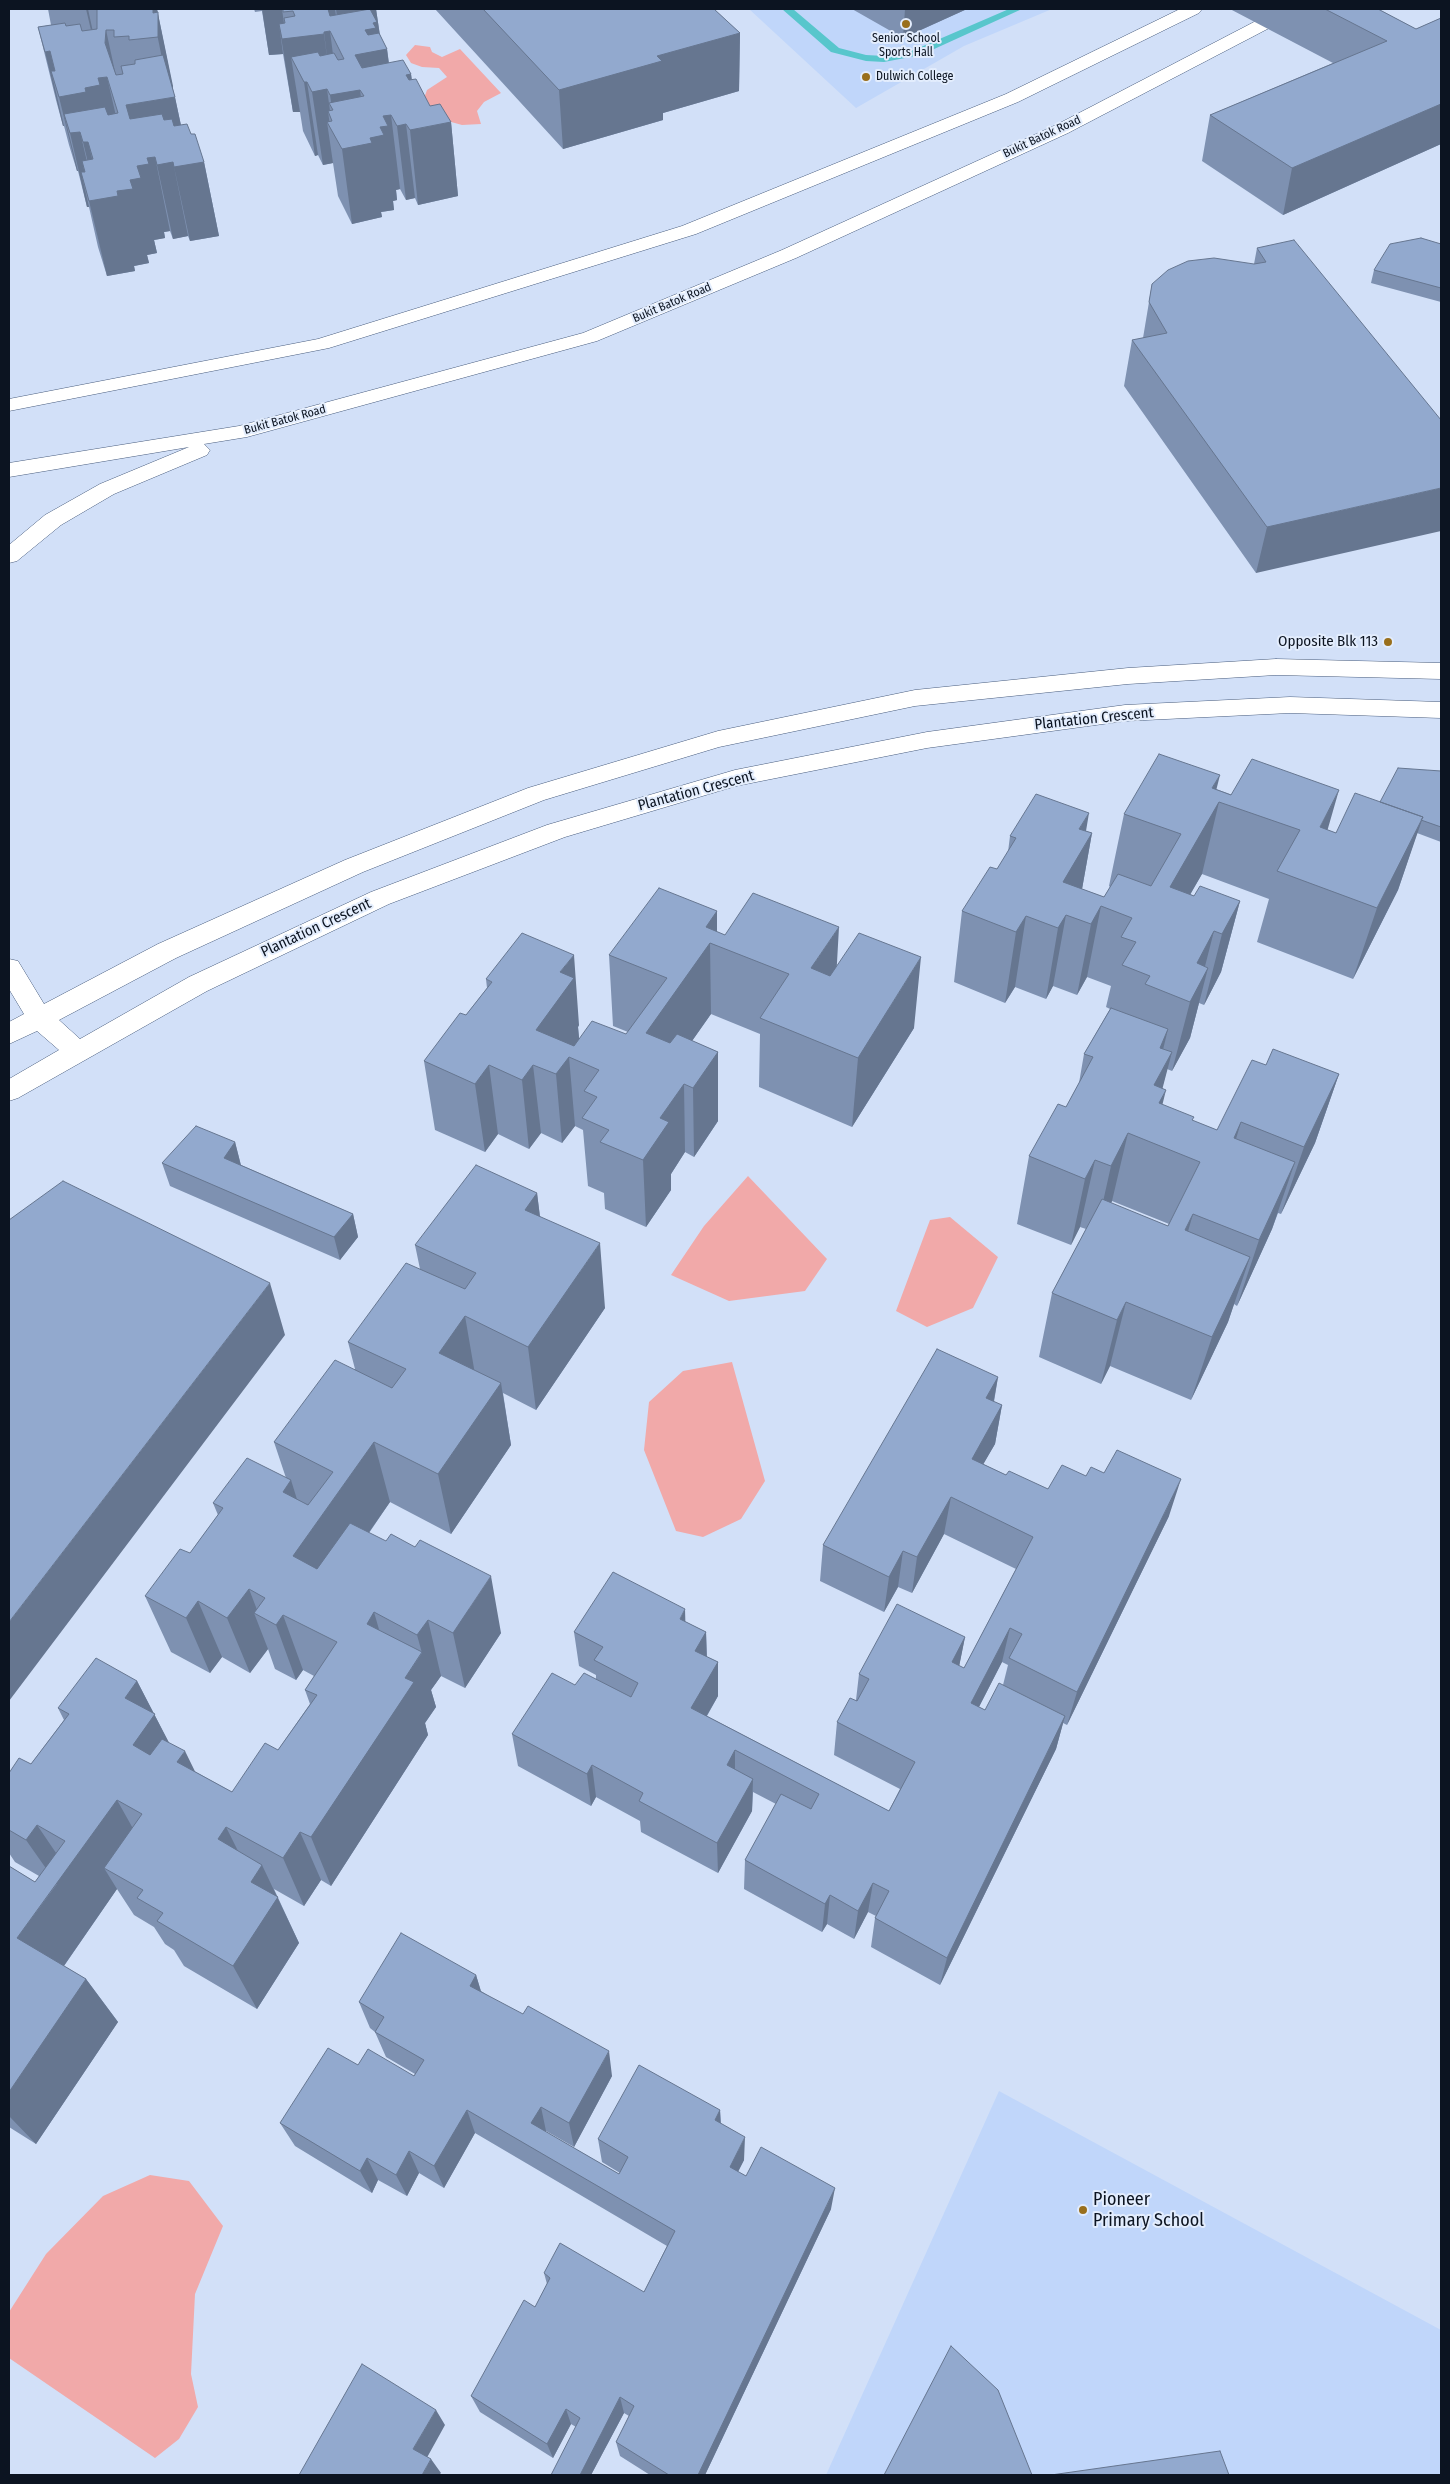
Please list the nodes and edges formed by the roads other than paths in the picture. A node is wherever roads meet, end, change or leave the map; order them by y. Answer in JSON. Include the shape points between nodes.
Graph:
{"nodes":[{"id":1,"x":1193,"y":9,"type":"edge"},
{"id":2,"x":1292,"y":9,"type":"edge"},
{"id":3,"x":9,"y":405,"type":"edge"},
{"id":4,"x":240,"y":432,"type":"junction"},
{"id":5,"x":9,"y":470,"type":"edge"},
{"id":6,"x":9,"y":556,"type":"edge"},
{"id":7,"x":1441,"y":671,"type":"edge"},
{"id":8,"x":1441,"y":710,"type":"edge"},
{"id":9,"x":9,"y":968,"type":"edge"},
{"id":10,"x":40,"y":1018,"type":"junction"},
{"id":11,"x":9,"y":1034,"type":"edge"},
{"id":12,"x":78,"y":1052,"type":"junction"},
{"id":13,"x":9,"y":1091,"type":"edge"}],
"edges":[{"from":1,"to":3,"type":"main road","via":[[1012,98],[689,230],[322,344]]},
{"from":2,"to":4,"type":"main road","name":"Bukit Batok Road","via":[[1062,129],[788,254],[590,337]]},
{"from":4,"to":5,"type":"main road","name":"Bukit Batok Road"},
{"from":4,"to":6,"type":"main road","via":[[107,489],[53,520]]},
{"from":7,"to":10,"type":"main road","via":[[1276,667],[1128,676],[915,698],[718,739],[536,794],[354,866],[167,951]]},
{"from":8,"to":12,"type":"main road","name":"Plantation Crescent","via":[[1290,705],[1125,713],[927,740],[735,778],[556,830],[380,898],[198,984]]},
{"from":9,"to":10,"type":"main road"},
{"from":10,"to":11,"type":"main road"},
{"from":10,"to":12,"type":"main road"},
{"from":12,"to":13,"type":"main road","name":"Plantation Crescent"}]}
